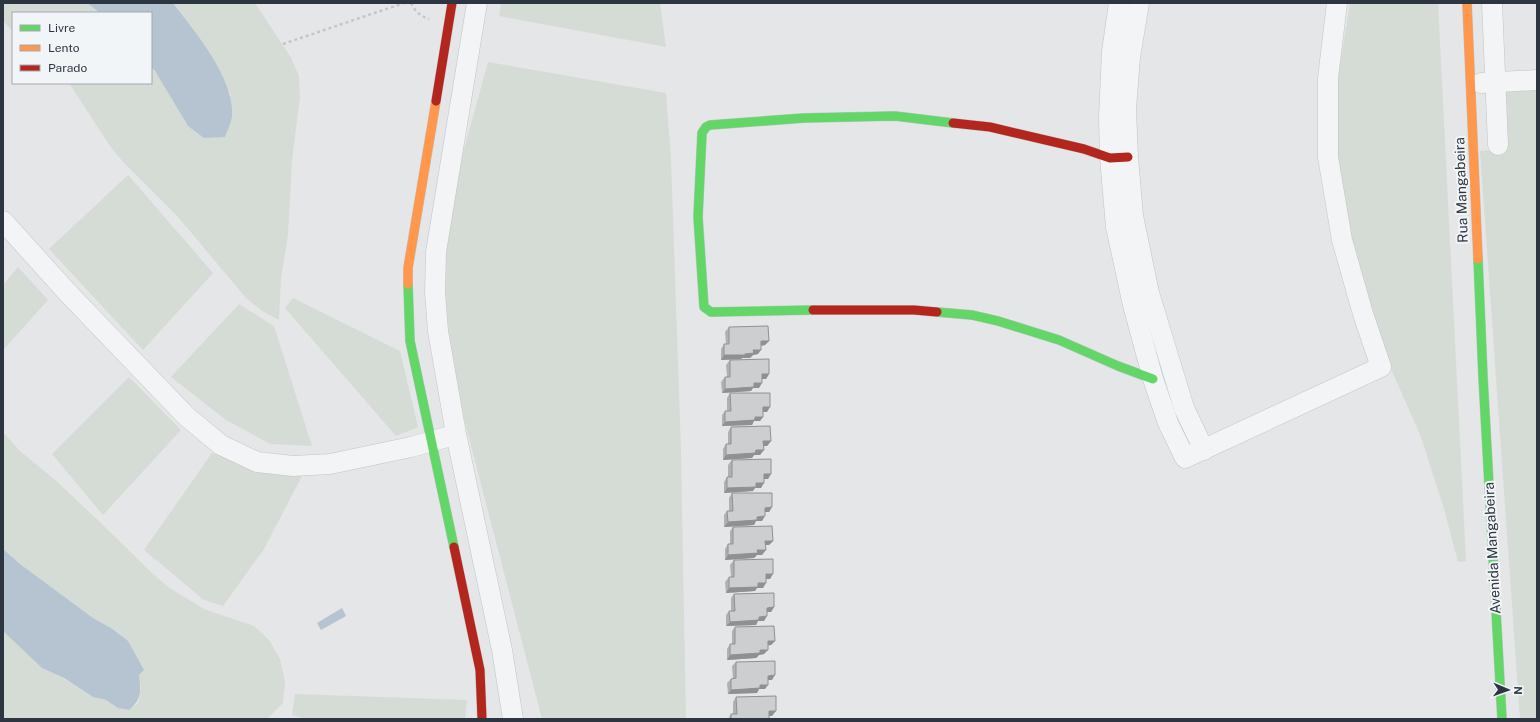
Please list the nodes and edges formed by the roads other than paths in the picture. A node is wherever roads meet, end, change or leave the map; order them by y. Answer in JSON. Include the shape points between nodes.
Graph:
{"nodes":[{"id":1,"x":452,"y":3,"type":"edge"},
{"id":2,"x":477,"y":3,"type":"edge"},
{"id":3,"x":1119,"y":3,"type":"edge"},
{"id":4,"x":1139,"y":3,"type":"edge"},
{"id":5,"x":1337,"y":3,"type":"edge"},
{"id":6,"x":1467,"y":3,"type":"edge"},
{"id":7,"x":1492,"y":3,"type":"edge"},
{"id":8,"x":1537,"y":80,"type":"edge"},
{"id":9,"x":1495,"y":82,"type":"junction"},
{"id":10,"x":1471,"y":84,"type":"junction"},
{"id":11,"x":1498,"y":145,"type":"dead end"},
{"id":12,"x":1119,"y":158,"type":"junction"},
{"id":13,"x":3,"y":221,"type":"edge"},
{"id":14,"x":1482,"y":377,"type":"joint"},
{"id":15,"x":1153,"y":379,"type":"junction"},
{"id":16,"x":456,"y":434,"type":"junction"},
{"id":17,"x":431,"y":443,"type":"junction"},
{"id":18,"x":1204,"y":450,"type":"junction"},
{"id":19,"x":482,"y":719,"type":"edge"},
{"id":20,"x":512,"y":719,"type":"edge"},
{"id":21,"x":1502,"y":719,"type":"edge"}],
"edges":[{"from":1,"to":17,"type":"street","via":[[408,268],[410,341]]},
{"from":2,"to":16,"type":"street","via":[[436,252],[434,292],[438,331]]},
{"from":3,"to":12,"type":"street","via":[[1112,52],[1110,117]]},
{"from":4,"to":12,"type":"street","via":[[1130,57]]},
{"from":5,"to":18,"type":"street","via":[[1328,78],[1328,157],[1342,240],[1381,366]]},
{"from":6,"to":10,"type":"street","name":"Rua Mangabeira"},
{"from":7,"to":9,"type":"street"},
{"from":8,"to":9,"type":"street"},
{"from":9,"to":10,"type":"street"},
{"from":9,"to":11,"type":"street"},
{"from":10,"to":14,"type":"street","name":"Rua Mangabeira"},
{"from":12,"to":15,"type":"street","via":[[1116,227],[1132,305]]},
{"from":12,"to":15,"type":"street","via":[[990,127],[895,116],[804,118],[710,125],[702,134],[698,217],[704,307],[711,312],[914,310],[972,315],[1059,340]]},
{"from":12,"to":18,"type":"street","via":[[1149,293],[1184,408]]},
{"from":13,"to":17,"type":"street","via":[[186,416],[221,446],[257,462],[293,466],[330,464]]},
{"from":14,"to":21,"type":"street","name":"Avenida Mangabeira"},
{"from":15,"to":18,"type":"street","via":[[1168,423],[1185,458]]},
{"from":16,"to":17,"type":"street"},
{"from":16,"to":20,"type":"street","via":[[502,650]]},
{"from":17,"to":19,"type":"street","via":[[480,670]]}]}
